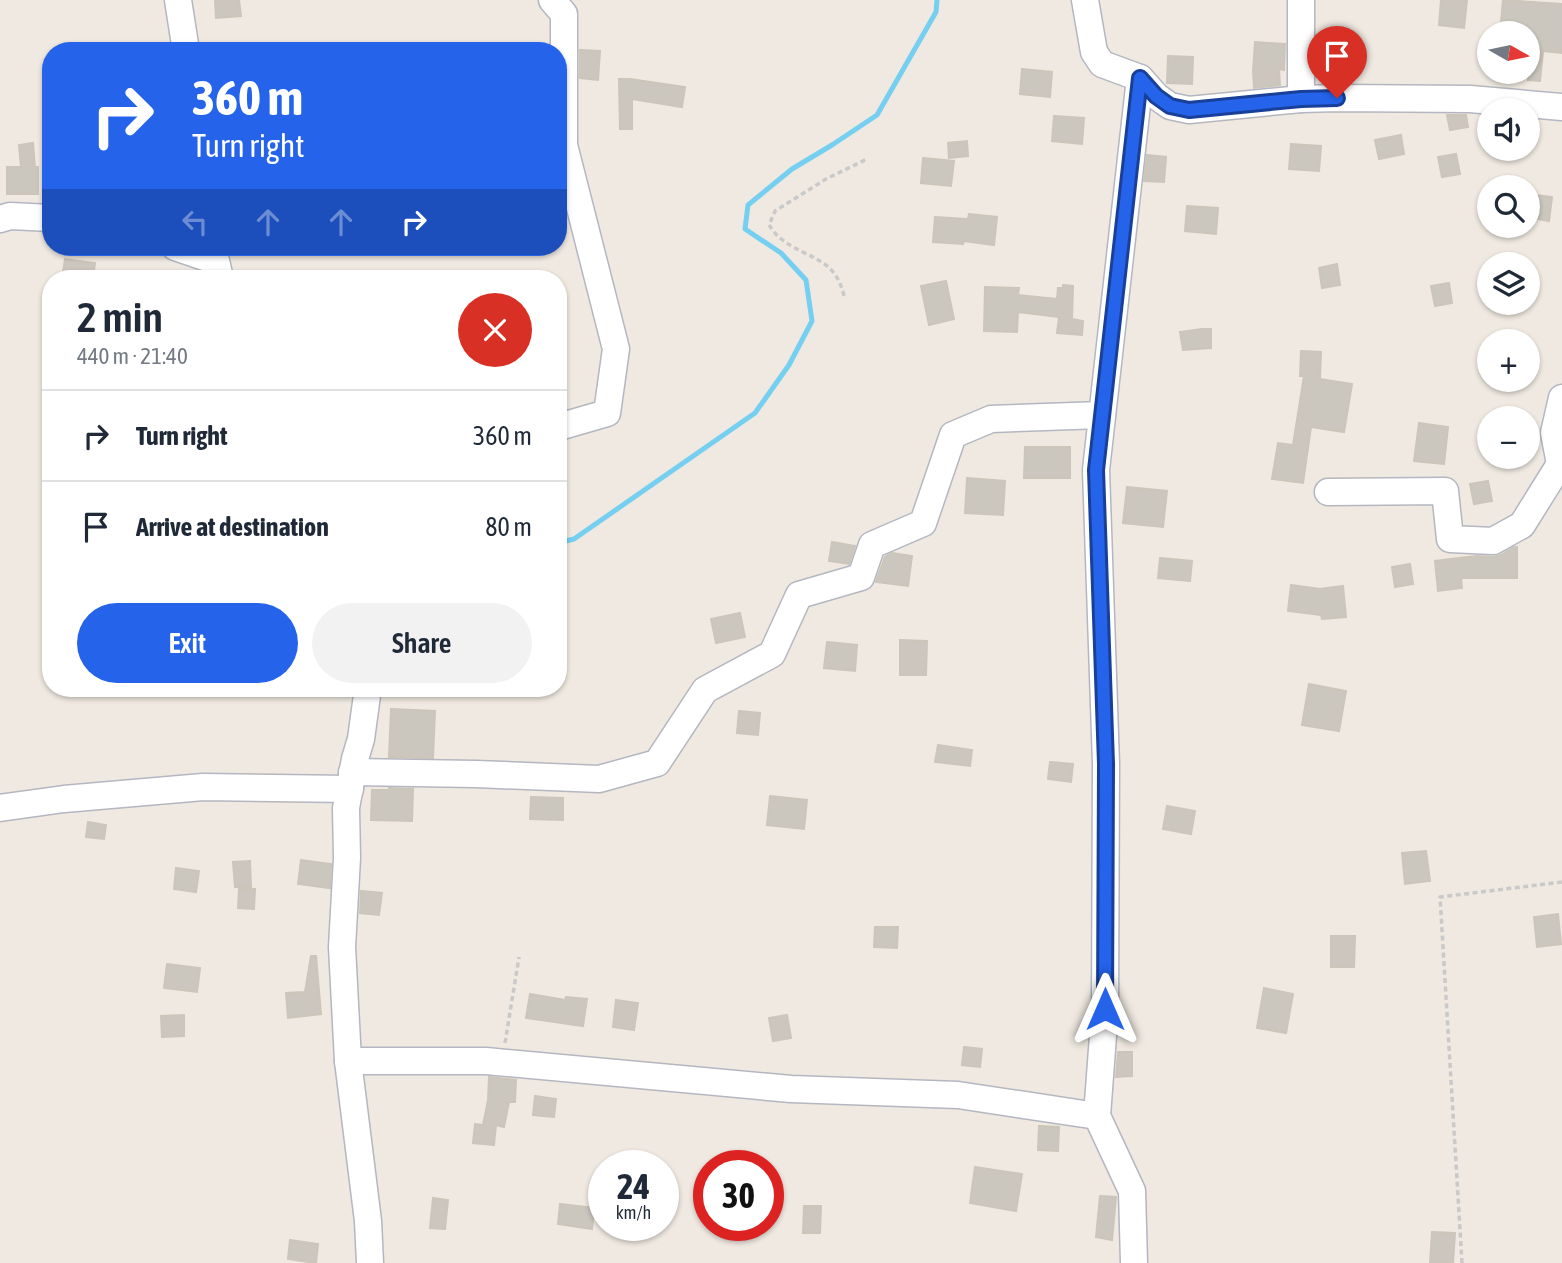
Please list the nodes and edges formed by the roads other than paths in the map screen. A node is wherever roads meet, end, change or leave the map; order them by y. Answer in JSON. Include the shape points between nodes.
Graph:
{"nodes":[{"id":1,"x":178,"y":0,"type":"edge"},
{"id":2,"x":552,"y":0,"type":"edge"},
{"id":3,"x":1085,"y":0,"type":"edge"},
{"id":4,"x":1301,"y":0,"type":"edge"},
{"id":5,"x":185,"y":42,"type":"edge"},
{"id":6,"x":564,"y":42,"type":"edge"},
{"id":7,"x":1140,"y":78,"type":"junction"},
{"id":8,"x":1301,"y":99,"type":"junction"},
{"id":9,"x":1562,"y":107,"type":"edge"},
{"id":10,"x":567,"y":157,"type":"edge"},
{"id":11,"x":42,"y":218,"type":"edge"},
{"id":12,"x":0,"y":219,"type":"edge"},
{"id":13,"x":1562,"y":398,"type":"edge"},
{"id":14,"x":1102,"y":415,"type":"junction"},
{"id":15,"x":567,"y":425,"type":"edge"},
{"id":16,"x":1561,"y":465,"type":"edge"},
{"id":17,"x":1328,"y":492,"type":"dead end"},
{"id":18,"x":367,"y":697,"type":"edge"},
{"id":19,"x":351,"y":780,"type":"junction"},
{"id":20,"x":0,"y":808,"type":"edge"},
{"id":21,"x":348,"y":1061,"type":"junction"},
{"id":22,"x":1097,"y":1115,"type":"junction"},
{"id":23,"x":370,"y":1263,"type":"edge"},
{"id":24,"x":1134,"y":1263,"type":"edge"}],
"edges":[{"from":1,"to":5,"type":"street"},
{"from":2,"to":6,"type":"street","via":[[564,14]]},
{"from":3,"to":7,"type":"street","via":[[1094,52],[1102,64]]},
{"from":4,"to":8,"type":"street"},
{"from":7,"to":8,"type":"street","via":[[1170,106],[1189,110]]},
{"from":7,"to":14,"type":"street"},
{"from":8,"to":9,"type":"street","via":[[1470,99]]},
{"from":10,"to":15,"type":"street","via":[[616,349],[607,413]]},
{"from":11,"to":12,"type":"street"},
{"from":13,"to":16,"type":"street","via":[[1554,433]]},
{"from":14,"to":19,"type":"street","via":[[991,419],[953,435],[923,523],[872,545],[861,577],[799,595],[772,654],[705,690],[657,762],[599,779],[476,774]]},
{"from":14,"to":22,"type":"street","via":[[1096,470],[1106,764],[1105,996]]},
{"from":16,"to":17,"type":"street","via":[[1522,525],[1493,541],[1450,539],[1446,491]]},
{"from":18,"to":19,"type":"street"},
{"from":19,"to":20,"type":"street","via":[[203,787]]},
{"from":19,"to":21,"type":"street","via":[[342,947]]},
{"from":21,"to":22,"type":"street","via":[[501,1062],[791,1089],[958,1096]]},
{"from":21,"to":23,"type":"street"},
{"from":22,"to":24,"type":"street","via":[[1132,1191]]}]}
